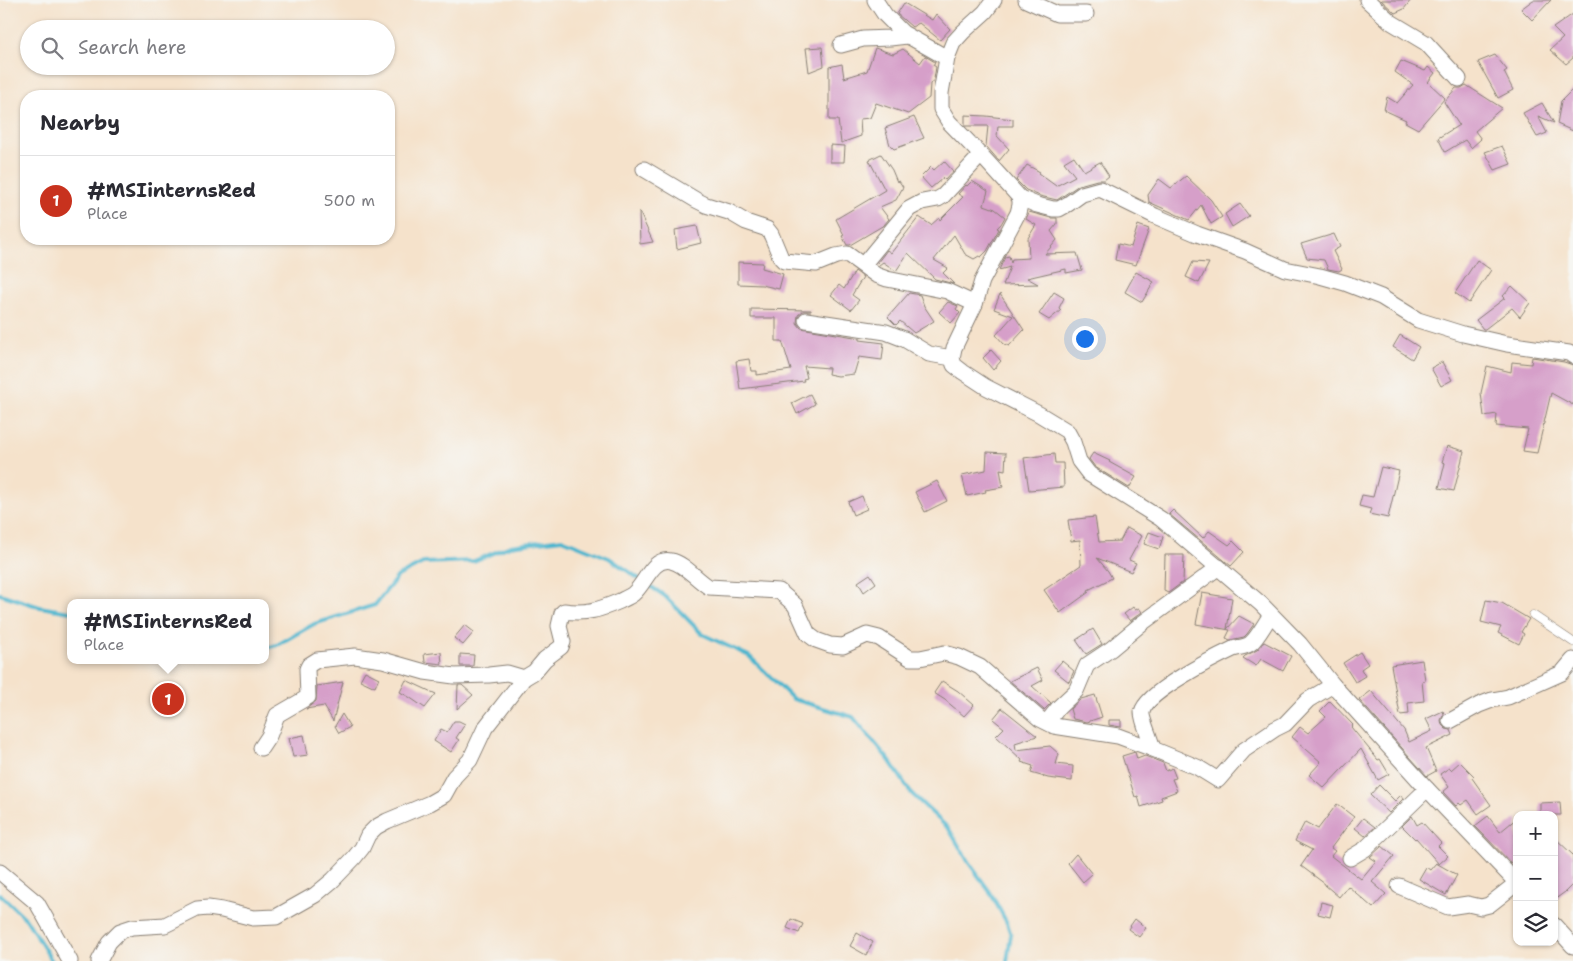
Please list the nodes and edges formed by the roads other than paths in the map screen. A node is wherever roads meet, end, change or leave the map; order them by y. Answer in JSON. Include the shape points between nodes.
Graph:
{"nodes":[{"id":1,"x":875,"y":0,"type":"edge"},
{"id":2,"x":994,"y":0,"type":"edge"},
{"id":3,"x":1026,"y":0,"type":"edge"},
{"id":4,"x":1367,"y":0,"type":"edge"},
{"id":5,"x":1086,"y":14,"type":"dead end"},
{"id":6,"x":907,"y":36,"type":"junction"},
{"id":7,"x":841,"y":45,"type":"dead end"},
{"id":8,"x":947,"y":58,"type":"junction"},
{"id":9,"x":1459,"y":79,"type":"dead end"},
{"id":10,"x":981,"y":155,"type":"junction"},
{"id":11,"x":644,"y":169,"type":"dead end"},
{"id":12,"x":1020,"y":198,"type":"junction"},
{"id":13,"x":863,"y":265,"type":"junction"},
{"id":14,"x":974,"y":304,"type":"junction"},
{"id":15,"x":806,"y":320,"type":"dead end"},
{"id":16,"x":1573,"y":356,"type":"edge"},
{"id":17,"x":952,"y":358,"type":"junction"},
{"id":18,"x":1219,"y":568,"type":"junction"},
{"id":19,"x":1533,"y":614,"type":"dead end"},
{"id":20,"x":1271,"y":615,"type":"junction"},
{"id":21,"x":1573,"y":642,"type":"edge"},
{"id":22,"x":1573,"y":660,"type":"edge"},
{"id":23,"x":524,"y":678,"type":"junction"},
{"id":24,"x":1333,"y":685,"type":"junction"},
{"id":25,"x":1450,"y":721,"type":"dead end"},
{"id":26,"x":1047,"y":722,"type":"junction"},
{"id":27,"x":261,"y":748,"type":"dead end"},
{"id":28,"x":1153,"y":749,"type":"junction"},
{"id":29,"x":1427,"y":790,"type":"junction"},
{"id":30,"x":1350,"y":858,"type":"dead end"},
{"id":31,"x":0,"y":872,"type":"edge"},
{"id":32,"x":1513,"y":879,"type":"edge"},
{"id":33,"x":1399,"y":886,"type":"dead end"},
{"id":34,"x":1513,"y":886,"type":"edge"},
{"id":35,"x":1558,"y":929,"type":"edge"},
{"id":36,"x":1573,"y":946,"type":"edge"},
{"id":37,"x":70,"y":961,"type":"edge"},
{"id":38,"x":99,"y":961,"type":"edge"}],
"edges":[{"from":1,"to":6,"type":"street"},
{"from":2,"to":8,"type":"street","via":[[953,43]]},
{"from":3,"to":5,"type":"street","via":[[1057,14]]},
{"from":4,"to":9,"type":"street","via":[[1392,22],[1426,43]]},
{"from":6,"to":7,"type":"street","via":[[863,39]]},
{"from":6,"to":8,"type":"street"},
{"from":8,"to":10,"type":"street","via":[[941,109]]},
{"from":10,"to":12,"type":"street"},
{"from":10,"to":13,"type":"street","via":[[943,196],[909,209]]},
{"from":11,"to":13,"type":"street","via":[[706,205],[767,229],[784,261],[816,264],[847,254]]},
{"from":12,"to":14,"type":"street","via":[[1018,213],[982,281]]},
{"from":12,"to":16,"type":"street","via":[[1059,209],[1082,194],[1100,189],[1155,216],[1285,269],[1328,278],[1381,297],[1418,320],[1463,334]]},
{"from":13,"to":14,"type":"street","via":[[887,279],[947,291]]},
{"from":14,"to":17,"type":"street"},
{"from":15,"to":17,"type":"street","via":[[886,332],[929,354]]},
{"from":17,"to":18,"type":"street","via":[[954,365],[963,372],[1067,431],[1074,442],[1079,462],[1089,474],[1161,519]]},
{"from":18,"to":20,"type":"street"},
{"from":18,"to":26,"type":"street","via":[[1087,665],[1076,691]]},
{"from":19,"to":21,"type":"lane"},
{"from":20,"to":24,"type":"street"},
{"from":20,"to":28,"type":"street","via":[[1250,644],[1234,648],[1191,671],[1148,703],[1142,715]]},
{"from":22,"to":25,"type":"street","via":[[1562,673],[1508,697],[1479,705]]},
{"from":23,"to":26,"type":"street","via":[[563,642],[559,626],[564,611],[603,609],[632,595],[657,563],[671,560],[708,587],[779,591],[795,605],[808,634],[830,645],[843,646],[867,635],[879,638],[910,658],[944,653],[959,657],[980,667],[1021,704]]},
{"from":23,"to":27,"type":"street","via":[[507,672],[454,676],[355,656],[317,660],[307,669],[308,697],[277,715]]},
{"from":23,"to":38,"type":"street","via":[[485,728],[470,760],[444,794],[376,827],[354,858],[315,894],[276,917],[253,918],[208,908],[197,909],[165,925],[132,927],[120,931],[109,942]]},
{"from":24,"to":28,"type":"street","via":[[1308,700],[1285,724],[1244,750],[1218,780],[1197,767]]},
{"from":24,"to":29,"type":"street"},
{"from":26,"to":28,"type":"street","via":[[1078,731],[1118,736]]},
{"from":29,"to":30,"type":"street","via":[[1365,850]]},
{"from":29,"to":32,"type":"street"},
{"from":31,"to":37,"type":"street","via":[[37,903]]},
{"from":33,"to":34,"type":"street","via":[[1448,907],[1468,904],[1481,908]]},
{"from":35,"to":36,"type":"street"}]}
